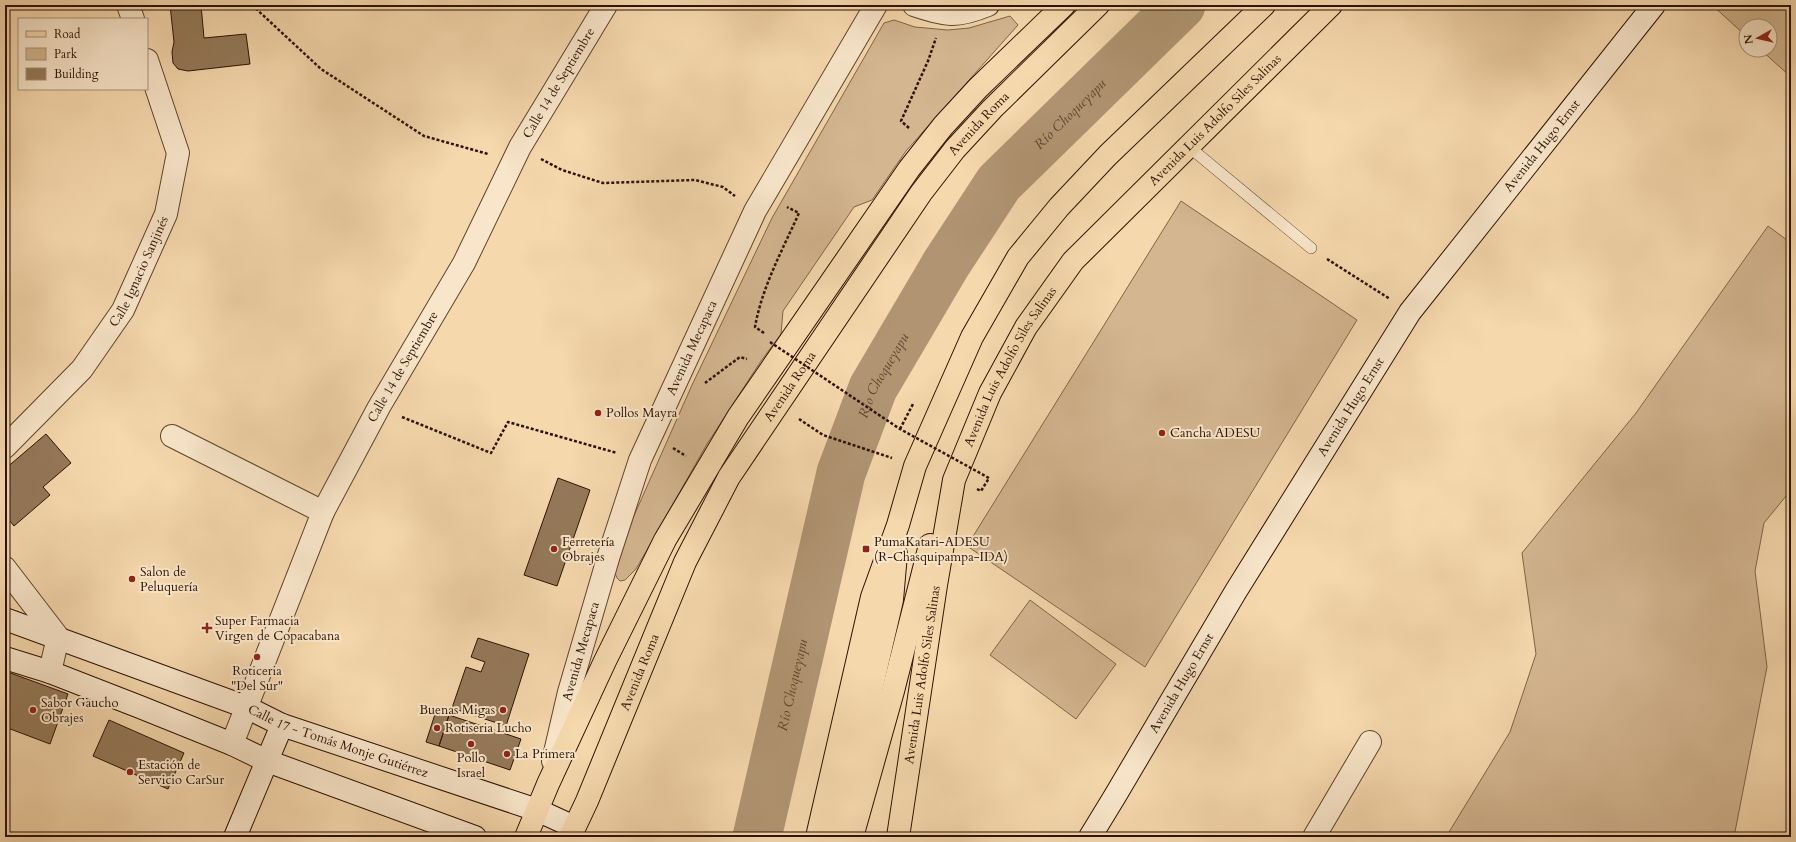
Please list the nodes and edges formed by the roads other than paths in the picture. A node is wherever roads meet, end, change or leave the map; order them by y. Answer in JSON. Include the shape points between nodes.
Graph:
{"nodes":[{"id":1,"x":128,"y":5,"type":"edge"},
{"id":2,"x":606,"y":5,"type":"edge"},
{"id":3,"x":876,"y":5,"type":"edge"},
{"id":4,"x":914,"y":5,"type":"edge"},
{"id":5,"x":988,"y":5,"type":"edge"},
{"id":6,"x":1064,"y":5,"type":"edge"},
{"id":7,"x":1098,"y":5,"type":"edge"},
{"id":8,"x":1264,"y":5,"type":"edge"},
{"id":9,"x":1331,"y":5,"type":"edge"},
{"id":10,"x":1654,"y":5,"type":"edge"},
{"id":11,"x":133,"y":18,"type":"edge"},
{"id":12,"x":148,"y":63,"type":"edge"},
{"id":13,"x":1188,"y":146,"type":"junction"},
{"id":14,"x":1311,"y":248,"type":"road end"},
{"id":15,"x":172,"y":436,"type":"dead end"},
{"id":16,"x":5,"y":447,"type":"edge"},
{"id":17,"x":954,"y":480,"type":"junction"},
{"id":18,"x":323,"y":512,"type":"junction"},
{"id":19,"x":898,"y":525,"type":"junction"},
{"id":20,"x":5,"y":568,"type":"edge"},
{"id":21,"x":5,"y":619,"type":"edge"},
{"id":22,"x":58,"y":637,"type":"junction"},
{"id":23,"x":5,"y":658,"type":"edge"},
{"id":24,"x":50,"y":672,"type":"junction"},
{"id":25,"x":246,"y":707,"type":"junction"},
{"id":26,"x":282,"y":725,"type":"junction"},
{"id":27,"x":1370,"y":742,"type":"dead end"},
{"id":28,"x":232,"y":744,"type":"junction"},
{"id":29,"x":267,"y":761,"type":"junction"},
{"id":30,"x":548,"y":784,"type":"junction"},
{"id":31,"x":537,"y":810,"type":"junction"},
{"id":32,"x":572,"y":832,"type":"edge"},
{"id":33,"x":235,"y":837,"type":"edge"},
{"id":34,"x":476,"y":837,"type":"edge"},
{"id":35,"x":526,"y":837,"type":"edge"},
{"id":36,"x":817,"y":837,"type":"edge"},
{"id":37,"x":837,"y":837,"type":"edge"},
{"id":38,"x":852,"y":837,"type":"edge"},
{"id":39,"x":898,"y":837,"type":"edge"},
{"id":40,"x":1090,"y":837,"type":"edge"},
{"id":41,"x":1314,"y":837,"type":"edge"}],
"edges":[{"from":1,"to":11,"type":"street"},
{"from":2,"to":18,"type":"street","name":"Calle 14 de Septiembre","via":[[516,154],[464,262],[379,407]]},
{"from":3,"to":30,"type":"street","name":"Avenida Mecapaca","via":[[755,211],[640,460],[569,692]]},
{"from":4,"to":5,"type":"street","via":[[941,14],[954,15]]},
{"from":6,"to":30,"type":"main road","name":"Avenida Roma","via":[[978,88],[908,169],[743,411],[665,540]]},
{"from":7,"to":32,"type":"main road","name":"Avenida Roma","via":[[992,109],[945,162],[876,258],[729,477],[685,562]]},
{"from":8,"to":19,"type":"main road","via":[[1108,154],[1059,207],[1018,257],[972,337],[915,466]]},
{"from":9,"to":13,"type":"main road","name":"Avenida Luis Adolfo Siles Salinas"},
{"from":10,"to":40,"type":"street","name":"Avenida Hugo Ernst","via":[[1410,312],[1236,591]]},
{"from":12,"to":16,"type":"street","name":"Calle Ignacio Sanjinés","via":[[178,153],[166,214],[123,310],[82,369]]},
{"from":13,"to":14,"type":"lane"},
{"from":13,"to":17,"type":"main road","name":"Avenida Luis Adolfo Siles Salinas","via":[[1073,261],[1026,327],[990,393]]},
{"from":15,"to":18,"type":"street"},
{"from":17,"to":38,"type":"main road","via":[[931,538],[893,691]]},
{"from":17,"to":39,"type":"main road","name":"Avenida Luis Adolfo Siles Salinas"},
{"from":18,"to":25,"type":"street","name":"Calle 14 de Septiembre"},
{"from":19,"to":36,"type":"main road","via":[[872,597]]},
{"from":19,"to":37,"type":"main road","via":[[892,600]]},
{"from":20,"to":22,"type":"street"},
{"from":21,"to":22,"type":"street","name":"Calle 17 - Tomás Monje Gutiérrez"},
{"from":22,"to":24,"type":"street"},
{"from":22,"to":25,"type":"street","name":"Calle 17 - Tomás Monje Gutiérrez"},
{"from":23,"to":24,"type":"street"},
{"from":24,"to":28,"type":"street"},
{"from":25,"to":26,"type":"street","name":"Calle 17 - Tomás Monje Gutiérrez"},
{"from":25,"to":28,"type":"street","name":"Calle 14 de Septiembre"},
{"from":26,"to":29,"type":"street"},
{"from":26,"to":31,"type":"street","name":"Calle 17 - Tomás Monje Gutiérrez"},
{"from":27,"to":41,"type":"street"},
{"from":28,"to":29,"type":"street"},
{"from":29,"to":33,"type":"street"},
{"from":29,"to":34,"type":"street"},
{"from":30,"to":31,"type":"main road","name":"Avenida Roma"},
{"from":31,"to":32,"type":"street","name":"Calle 17 - Tomás Monje Gutiérrez"},
{"from":31,"to":35,"type":"main road","name":"Avenida Roma"}]}
